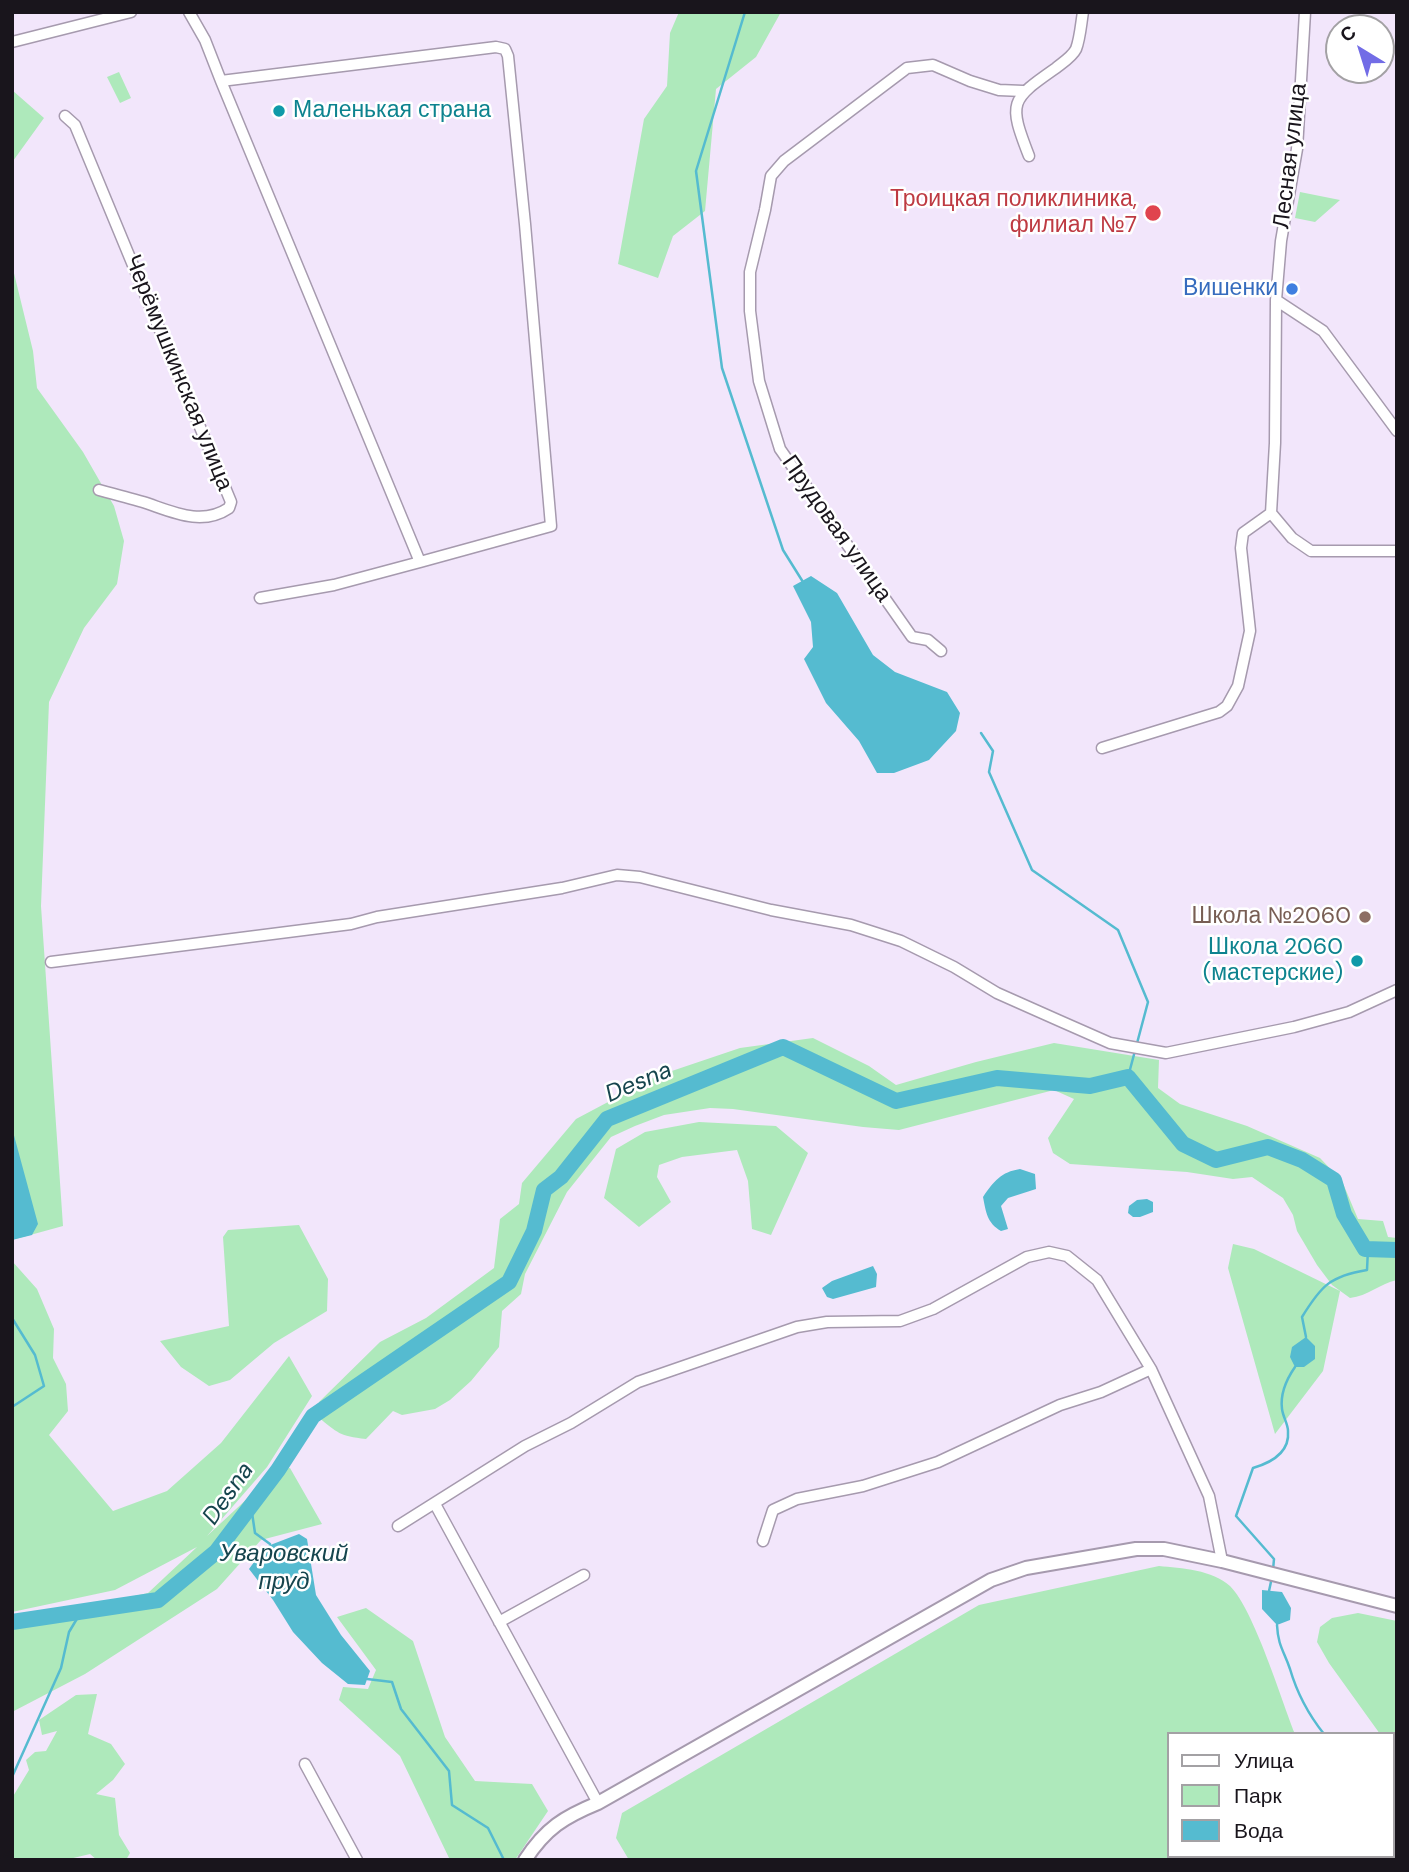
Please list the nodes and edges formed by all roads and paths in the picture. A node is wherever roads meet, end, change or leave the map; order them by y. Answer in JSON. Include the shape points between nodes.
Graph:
{"nodes":[{"id":1,"x":131,"y":12,"type":"edge"},
{"id":2,"x":190,"y":12,"type":"edge"},
{"id":3,"x":1083,"y":12,"type":"edge"},
{"id":4,"x":1305,"y":12,"type":"edge"},
{"id":5,"x":12,"y":42,"type":"edge"},
{"id":6,"x":220,"y":81,"type":"junction"},
{"id":7,"x":1023,"y":92,"type":"junction"},
{"id":8,"x":65,"y":116,"type":"dead end"},
{"id":9,"x":1030,"y":156,"type":"dead end"},
{"id":10,"x":1276,"y":300,"type":"junction"},
{"id":11,"x":1397,"y":431,"type":"edge"},
{"id":12,"x":99,"y":490,"type":"dead end"},
{"id":13,"x":1270,"y":513,"type":"junction"},
{"id":14,"x":1397,"y":551,"type":"edge"},
{"id":15,"x":420,"y":562,"type":"junction"},
{"id":16,"x":260,"y":598,"type":"dead end"},
{"id":17,"x":941,"y":650,"type":"dead end"},
{"id":18,"x":1101,"y":748,"type":"dead end"},
{"id":19,"x":51,"y":962,"type":"dead end"},
{"id":20,"x":1397,"y":990,"type":"edge"},
{"id":21,"x":1151,"y":1369,"type":"junction"},
{"id":22,"x":435,"y":1504,"type":"junction"},
{"id":23,"x":398,"y":1526,"type":"dead end"},
{"id":24,"x":763,"y":1541,"type":"dead end"},
{"id":25,"x":1222,"y":1561,"type":"junction"},
{"id":26,"x":584,"y":1575,"type":"dead end"},
{"id":27,"x":1397,"y":1606,"type":"edge"},
{"id":28,"x":499,"y":1622,"type":"junction"},
{"id":29,"x":305,"y":1764,"type":"dead end"},
{"id":30,"x":598,"y":1802,"type":"junction"},
{"id":31,"x":357,"y":1860,"type":"edge"},
{"id":32,"x":525,"y":1860,"type":"edge"}],
"edges":[{"from":1,"to":5,"type":"street"},
{"from":2,"to":6,"type":"street"},
{"from":3,"to":7,"type":"street","via":[[1075,51]]},
{"from":4,"to":10,"type":"street","name":"Лесная улица","via":[[1297,149],[1280,241]]},
{"from":6,"to":15,"type":"street"},
{"from":6,"to":15,"type":"street","via":[[496,47],[505,49],[508,56],[551,526]]},
{"from":7,"to":9,"type":"street","via":[[1016,123]]},
{"from":7,"to":17,"type":"street","name":"Прудовая улица","via":[[970,81],[933,65],[907,68],[783,161],[771,176],[750,272],[759,381],[780,449],[912,637],[928,640]]},
{"from":8,"to":12,"type":"street","name":"Черёмушкинская улица","via":[[75,125],[231,502],[222,513],[204,517],[165,511]]},
{"from":10,"to":11,"type":"street","via":[[1323,331]]},
{"from":10,"to":13,"type":"street","name":"Лесная улица"},
{"from":13,"to":14,"type":"street","via":[[1311,551]]},
{"from":13,"to":18,"type":"street","via":[[1243,533],[1250,631],[1238,686],[1227,706]]},
{"from":15,"to":16,"type":"street","via":[[334,585]]},
{"from":19,"to":20,"type":"street","via":[[351,924],[617,875],[851,925],[901,941],[997,993],[1110,1043],[1166,1053],[1349,1012]]},
{"from":21,"to":22,"type":"street","via":[[1097,1280],[1067,1256],[1049,1252],[1027,1258],[933,1309],[900,1321],[797,1327],[638,1382],[524,1446]]},
{"from":21,"to":24,"type":"street","via":[[938,1462],[863,1486],[797,1499],[773,1510]]},
{"from":21,"to":25,"type":"street","via":[[1209,1496]]},
{"from":22,"to":23,"type":"street"},
{"from":22,"to":28,"type":"street"},
{"from":25,"to":27,"type":"street"},
{"from":25,"to":30,"type":"street","via":[[1164,1549],[1136,1549],[1026,1567],[991,1580]]},
{"from":26,"to":28,"type":"street"},
{"from":28,"to":30,"type":"street"},
{"from":29,"to":31,"type":"street"},
{"from":30,"to":32,"type":"street","via":[[552,1826]]}]}
